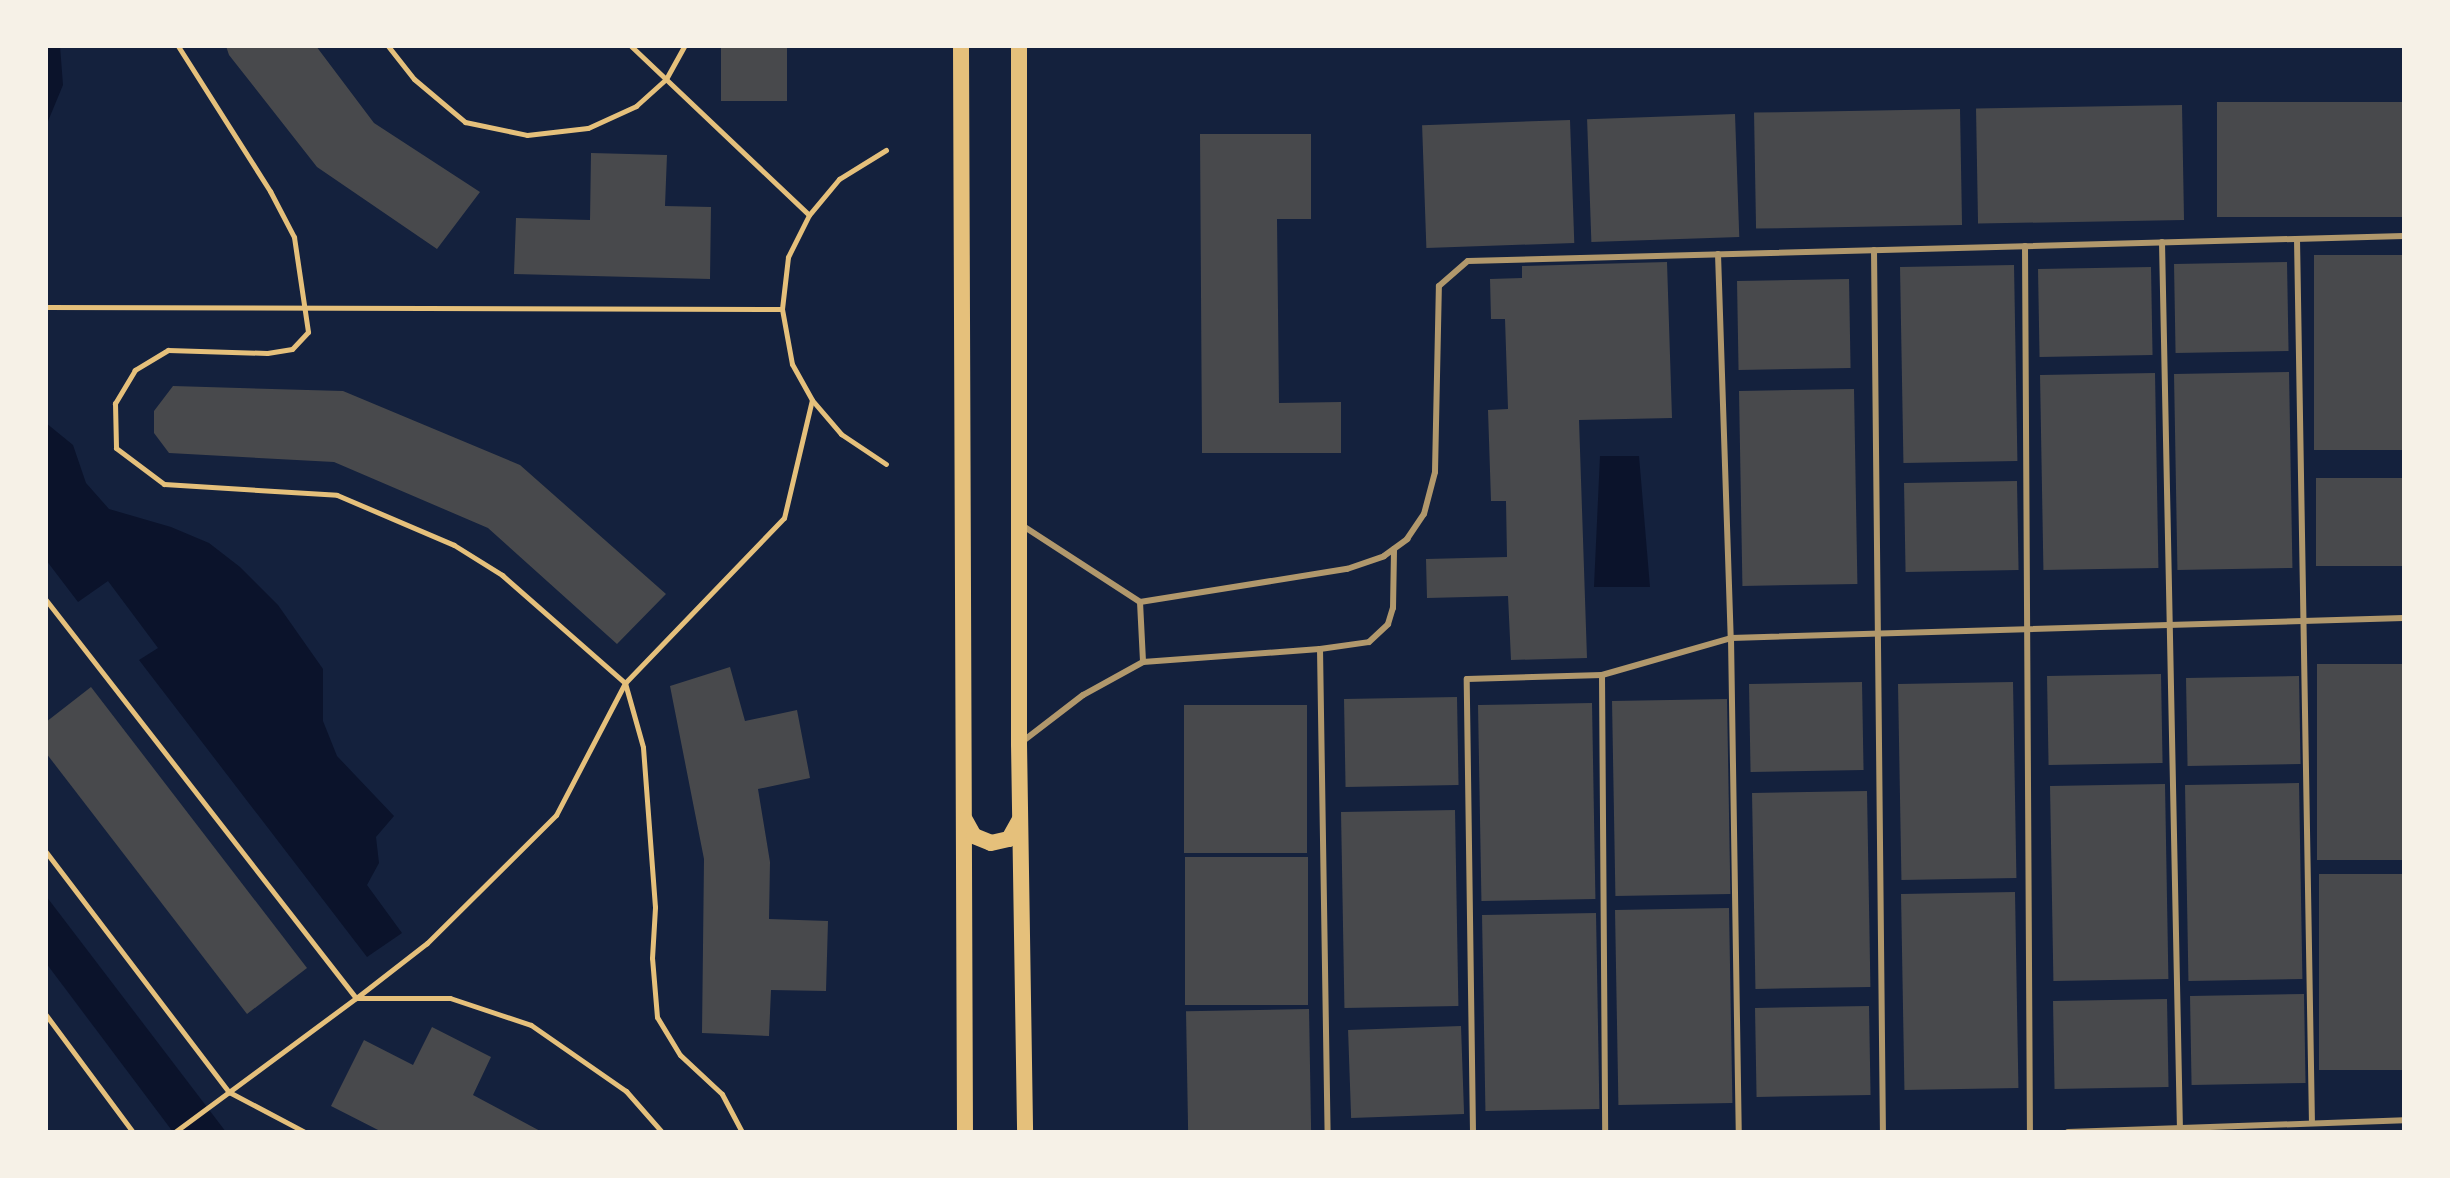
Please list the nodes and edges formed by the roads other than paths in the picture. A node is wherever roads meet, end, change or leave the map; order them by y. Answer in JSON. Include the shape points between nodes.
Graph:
{"nodes":[{"id":1,"x":961,"y":46,"type":"edge"},
{"id":2,"x":1019,"y":46,"type":"edge"},
{"id":3,"x":2404,"y":236,"type":"edge"},
{"id":4,"x":2297,"y":239,"type":"junction"},
{"id":5,"x":2162,"y":242,"type":"junction"},
{"id":6,"x":2025,"y":246,"type":"junction"},
{"id":7,"x":1874,"y":250,"type":"junction"},
{"id":8,"x":1718,"y":254,"type":"junction"},
{"id":9,"x":1019,"y":524,"type":"junction"},
{"id":10,"x":1394,"y":549,"type":"junction"},
{"id":11,"x":1140,"y":602,"type":"junction"},
{"id":12,"x":2404,"y":618,"type":"edge"},
{"id":13,"x":2304,"y":621,"type":"junction"},
{"id":14,"x":2172,"y":625,"type":"junction"},
{"id":15,"x":2027,"y":629,"type":"junction"},
{"id":16,"x":1878,"y":634,"type":"junction"},
{"id":17,"x":1731,"y":638,"type":"junction"},
{"id":18,"x":1320,"y":649,"type":"junction"},
{"id":19,"x":1143,"y":662,"type":"junction"},
{"id":20,"x":1602,"y":675,"type":"junction"},
{"id":21,"x":1019,"y":744,"type":"junction"},
{"id":22,"x":1020,"y":817,"type":"junction"},
{"id":23,"x":964,"y":818,"type":"junction"},
{"id":24,"x":2404,"y":1120,"type":"edge"},
{"id":25,"x":2312,"y":1123,"type":"junction"},
{"id":26,"x":2180,"y":1128,"type":"junction"},
{"id":27,"x":965,"y":1132,"type":"edge"},
{"id":28,"x":1025,"y":1132,"type":"edge"},
{"id":29,"x":1328,"y":1132,"type":"edge"},
{"id":30,"x":1473,"y":1132,"type":"edge"},
{"id":31,"x":1605,"y":1132,"type":"edge"},
{"id":32,"x":1739,"y":1132,"type":"edge"},
{"id":33,"x":1883,"y":1132,"type":"edge"},
{"id":34,"x":2030,"y":1132,"type":"edge"},
{"id":35,"x":2068,"y":1132,"type":"edge"}],
"edges":[{"from":1,"to":23,"type":"main road"},
{"from":2,"to":9,"type":"main road"},
{"from":3,"to":4,"type":"lane"},
{"from":4,"to":5,"type":"lane"},
{"from":4,"to":13,"type":"lane"},
{"from":5,"to":6,"type":"lane"},
{"from":5,"to":14,"type":"lane"},
{"from":6,"to":7,"type":"lane"},
{"from":6,"to":15,"type":"lane"},
{"from":7,"to":8,"type":"lane"},
{"from":7,"to":16,"type":"lane"},
{"from":8,"to":10,"type":"lane","via":[[1468,261],[1439,286],[1435,472],[1424,514]]},
{"from":8,"to":17,"type":"lane"},
{"from":9,"to":11,"type":"lane"},
{"from":9,"to":21,"type":"main road"},
{"from":10,"to":11,"type":"lane","via":[[1347,569]]},
{"from":10,"to":18,"type":"lane","via":[[1393,608],[1380,635],[1369,642]]},
{"from":11,"to":19,"type":"lane"},
{"from":12,"to":13,"type":"lane"},
{"from":13,"to":14,"type":"lane"},
{"from":13,"to":25,"type":"lane"},
{"from":14,"to":15,"type":"lane"},
{"from":14,"to":26,"type":"lane"},
{"from":15,"to":16,"type":"lane"},
{"from":15,"to":34,"type":"lane"},
{"from":16,"to":17,"type":"lane"},
{"from":16,"to":33,"type":"lane"},
{"from":17,"to":20,"type":"lane"},
{"from":17,"to":32,"type":"lane"},
{"from":18,"to":19,"type":"lane"},
{"from":18,"to":29,"type":"lane"},
{"from":19,"to":21,"type":"lane","via":[[1083,695]]},
{"from":20,"to":30,"type":"lane","via":[[1467,679]]},
{"from":20,"to":31,"type":"lane"},
{"from":21,"to":22,"type":"main road"},
{"from":22,"to":23,"type":"main road","via":[[1009,839],[991,843],[974,836]]},
{"from":22,"to":28,"type":"main road"},
{"from":23,"to":27,"type":"main road"},
{"from":24,"to":25,"type":"lane"},
{"from":25,"to":26,"type":"lane"},
{"from":26,"to":35,"type":"lane"}]}
